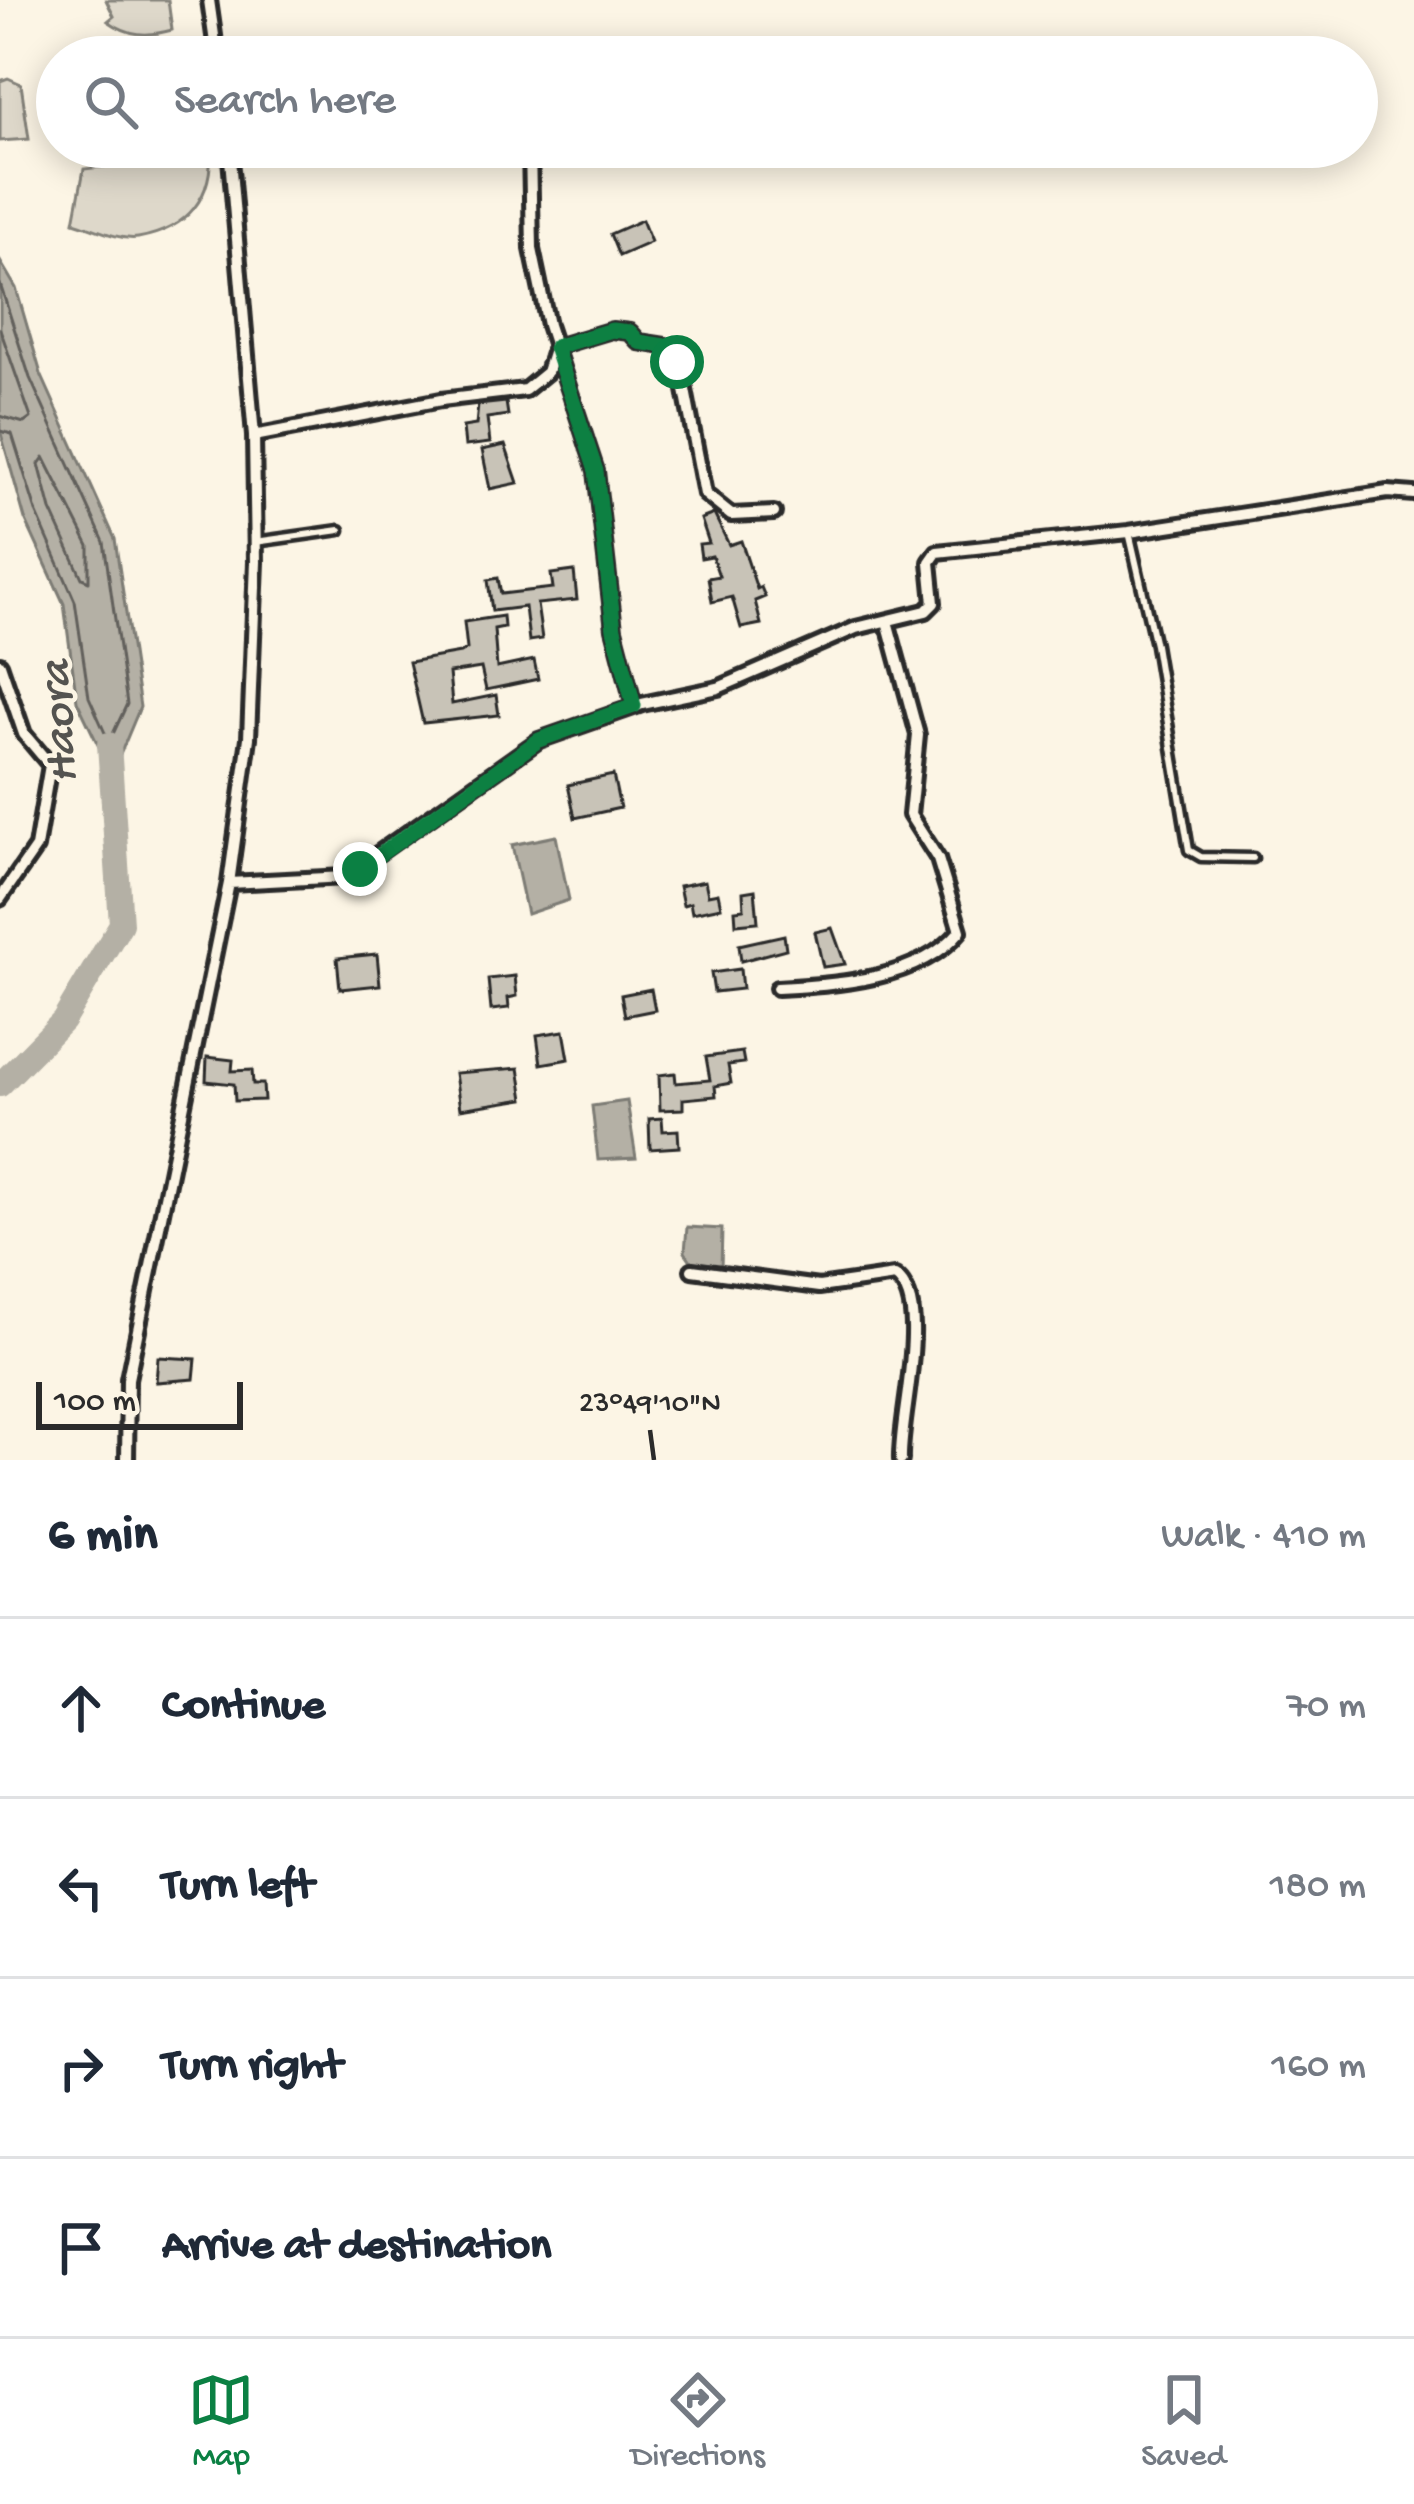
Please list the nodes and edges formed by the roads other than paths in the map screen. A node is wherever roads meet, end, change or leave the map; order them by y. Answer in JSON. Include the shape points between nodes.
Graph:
{"nodes":[{"id":1,"x":209,"y":0,"type":"edge"},
{"id":2,"x":214,"y":36,"type":"edge"},
{"id":3,"x":231,"y":168,"type":"edge"},
{"id":4,"x":530,"y":168,"type":"edge"},
{"id":5,"x":555,"y":347,"type":"junction"},
{"id":6,"x":254,"y":436,"type":"junction"},
{"id":7,"x":1414,"y":494,"type":"edge"},
{"id":8,"x":774,"y":512,"type":"dead end"},
{"id":9,"x":340,"y":530,"type":"dead end"},
{"id":10,"x":1129,"y":532,"type":"junction"},
{"id":11,"x":255,"y":542,"type":"junction"},
{"id":12,"x":887,"y":621,"type":"junction"},
{"id":13,"x":0,"y":664,"type":"edge"},
{"id":14,"x":634,"y":706,"type":"junction"},
{"id":15,"x":1253,"y":858,"type":"dead end"},
{"id":16,"x":229,"y":883,"type":"junction"},
{"id":17,"x":0,"y":899,"type":"edge"},
{"id":18,"x":777,"y":988,"type":"dead end"},
{"id":19,"x":692,"y":1270,"type":"dead end"},
{"id":20,"x":128,"y":1460,"type":"edge"},
{"id":21,"x":901,"y":1460,"type":"edge"}],
"edges":[{"from":1,"to":2,"type":"street"},
{"from":3,"to":6,"type":"street"},
{"from":4,"to":5,"type":"street","via":[[532,249]]},
{"from":5,"to":6,"type":"street","via":[[547,372],[525,390]]},
{"from":5,"to":8,"type":"street","via":[[612,330],[665,346],[681,369],[705,494],[731,514]]},
{"from":5,"to":14,"type":"street","via":[[596,471],[614,629]]},
{"from":6,"to":11,"type":"street"},
{"from":7,"to":10,"type":"street"},
{"from":9,"to":11,"type":"lane"},
{"from":10,"to":12,"type":"street","via":[[937,552],[931,609]]},
{"from":10,"to":15,"type":"lane","via":[[1189,850]]},
{"from":11,"to":16,"type":"street","via":[[250,717]]},
{"from":12,"to":14,"type":"street","via":[[718,688]]},
{"from":12,"to":18,"type":"street","via":[[918,735],[910,815],[938,859],[960,931],[888,971],[838,985]]},
{"from":13,"to":17,"type":"street","via":[[24,734],[50,765],[36,847]]},
{"from":14,"to":16,"type":"street","via":[[539,740],[345,878]]},
{"from":16,"to":20,"type":"street","via":[[128,1379]]},
{"from":19,"to":21,"type":"street","via":[[819,1287],[895,1276],[906,1285],[913,1338]]}]}
